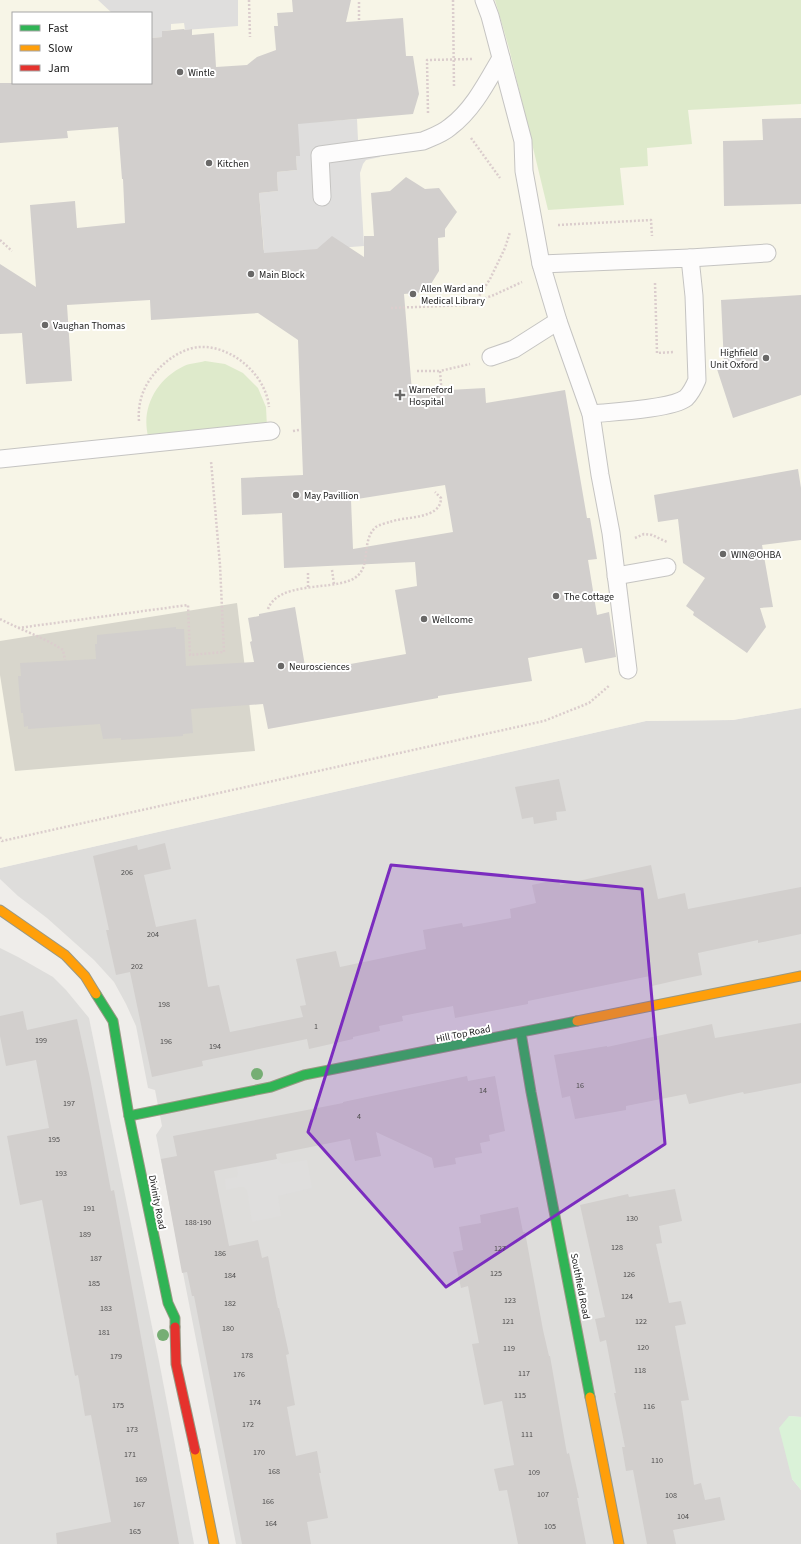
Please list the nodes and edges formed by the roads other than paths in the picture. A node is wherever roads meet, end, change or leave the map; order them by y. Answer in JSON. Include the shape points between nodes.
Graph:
{"nodes":[{"id":1,"x":484,"y":0,"type":"edge"},
{"id":2,"x":501,"y":58,"type":"junction"},
{"id":3,"x":322,"y":197,"type":"dead end"},
{"id":4,"x":767,"y":253,"type":"dead end"},
{"id":5,"x":690,"y":258,"type":"junction"},
{"id":6,"x":542,"y":268,"type":"junction"},
{"id":7,"x":558,"y":321,"type":"junction"},
{"id":8,"x":492,"y":357,"type":"road end"},
{"id":9,"x":591,"y":414,"type":"junction"},
{"id":10,"x":270,"y":431,"type":"road end"},
{"id":11,"x":0,"y":460,"type":"edge"},
{"id":12,"x":667,"y":567,"type":"dead end"},
{"id":13,"x":616,"y":576,"type":"junction"},
{"id":14,"x":628,"y":670,"type":"road end"},
{"id":15,"x":0,"y":910,"type":"edge"},
{"id":16,"x":801,"y":976,"type":"edge"},
{"id":17,"x":521,"y":1033,"type":"junction"},
{"id":18,"x":130,"y":1116,"type":"junction"},
{"id":19,"x":214,"y":1544,"type":"edge"},
{"id":20,"x":619,"y":1544,"type":"edge"}],
"edges":[{"from":1,"to":2,"type":"lane"},
{"from":2,"to":3,"type":"lane","via":[[482,91],[450,128],[423,141],[320,155]]},
{"from":2,"to":6,"type":"lane","via":[[523,141],[524,171]]},
{"from":4,"to":5,"type":"lane"},
{"from":5,"to":6,"type":"lane"},
{"from":5,"to":9,"type":"lane","via":[[697,380],[692,391],[685,399],[672,405]]},
{"from":6,"to":7,"type":"lane"},
{"from":7,"to":8,"type":"lane","via":[[514,349]]},
{"from":7,"to":9,"type":"lane"},
{"from":9,"to":13,"type":"lane"},
{"from":10,"to":11,"type":"lane"},
{"from":12,"to":13,"type":"lane"},
{"from":13,"to":14,"type":"lane"},
{"from":15,"to":18,"type":"street","name":"Divinity Road","via":[[65,955],[85,976],[113,1021]]},
{"from":16,"to":17,"type":"street","name":"Hill Top Road"},
{"from":17,"to":18,"type":"street","name":"Hill Top Road","via":[[304,1075],[271,1087]]},
{"from":17,"to":20,"type":"street","name":"Southfield Road"},
{"from":18,"to":19,"type":"street","name":"Divinity Road","via":[[168,1303],[175,1318],[176,1364]]}]}
